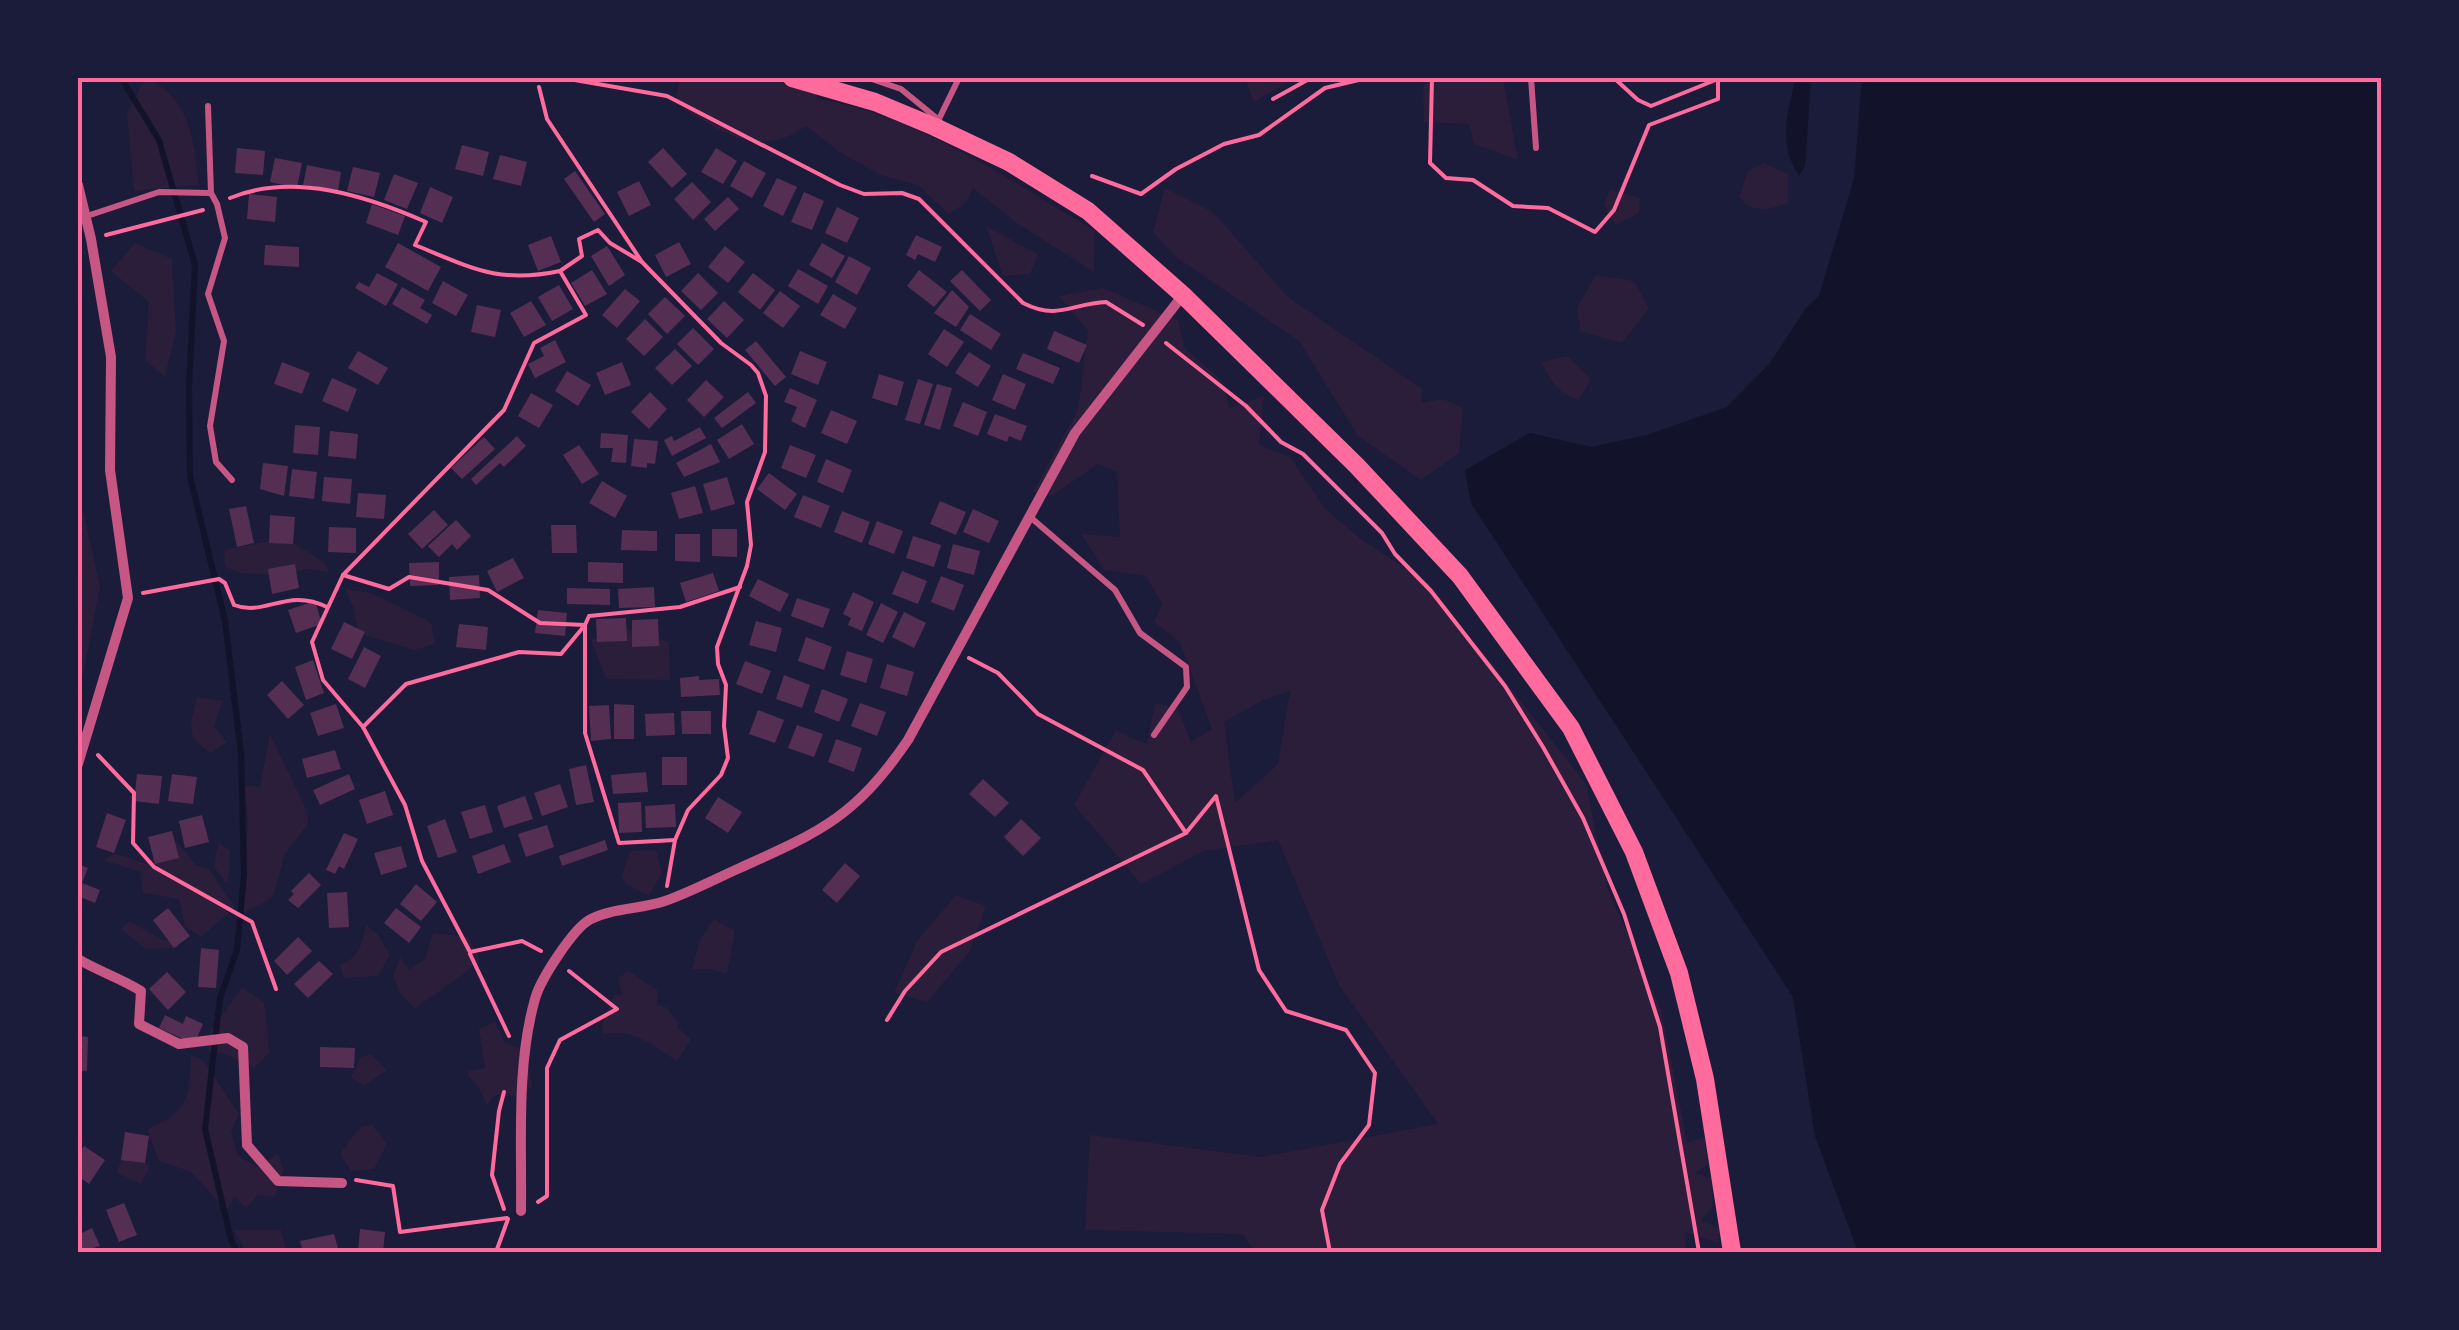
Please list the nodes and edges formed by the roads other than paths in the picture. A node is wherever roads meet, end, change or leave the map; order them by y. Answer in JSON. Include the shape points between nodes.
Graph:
{"nodes":[{"id":1,"x":792,"y":78,"type":"edge"},
{"id":2,"x":869,"y":78,"type":"edge"},
{"id":3,"x":958,"y":78,"type":"edge"},
{"id":4,"x":1530,"y":78,"type":"edge"},
{"id":5,"x":208,"y":106,"type":"dead end"},
{"id":6,"x":937,"y":123,"type":"junction"},
{"id":7,"x":1536,"y":148,"type":"dead end"},
{"id":8,"x":78,"y":185,"type":"edge"},
{"id":9,"x":211,"y":193,"type":"junction"},
{"id":10,"x":86,"y":216,"type":"junction"},
{"id":11,"x":91,"y":239,"type":"junction"},
{"id":12,"x":78,"y":245,"type":"edge"},
{"id":13,"x":1182,"y":295,"type":"junction"},
{"id":14,"x":232,"y":480,"type":"dead end"},
{"id":15,"x":1030,"y":516,"type":"junction"},
{"id":16,"x":1154,"y":735,"type":"dead end"},
{"id":17,"x":78,"y":764,"type":"edge"},
{"id":18,"x":78,"y":959,"type":"edge"},
{"id":19,"x":342,"y":1183,"type":"road end"},
{"id":20,"x":521,"y":1211,"type":"road end"},
{"id":21,"x":1732,"y":1252,"type":"edge"}],
"edges":[{"from":1,"to":6,"type":"main road"},
{"from":2,"to":6,"type":"lane","via":[[901,89]]},
{"from":3,"to":6,"type":"lane"},
{"from":4,"to":7,"type":"lane"},
{"from":5,"to":9,"type":"lane"},
{"from":6,"to":13,"type":"main road","via":[[1088,210]]},
{"from":8,"to":10,"type":"street"},
{"from":9,"to":10,"type":"lane","via":[[159,192]]},
{"from":9,"to":14,"type":"lane","via":[[225,238],[208,294],[224,341],[210,426],[216,462]]},
{"from":10,"to":11,"type":"street"},
{"from":11,"to":12,"type":"street"},
{"from":11,"to":17,"type":"street","via":[[111,357],[110,470],[128,596]]},
{"from":13,"to":15,"type":"street","via":[[1075,433]]},
{"from":13,"to":21,"type":"main road","via":[[1460,576],[1571,728],[1634,852],[1679,973],[1705,1080]]},
{"from":15,"to":16,"type":"lane","via":[[1115,590],[1140,633],[1186,667],[1187,687]]},
{"from":15,"to":20,"type":"street","via":[[891,764],[843,816],[664,902],[589,919],[554,959],[528,1031]]},
{"from":18,"to":19,"type":"street","via":[[141,990],[139,1024],[178,1044],[228,1038],[242,1047],[247,1145],[278,1182]]}]}
